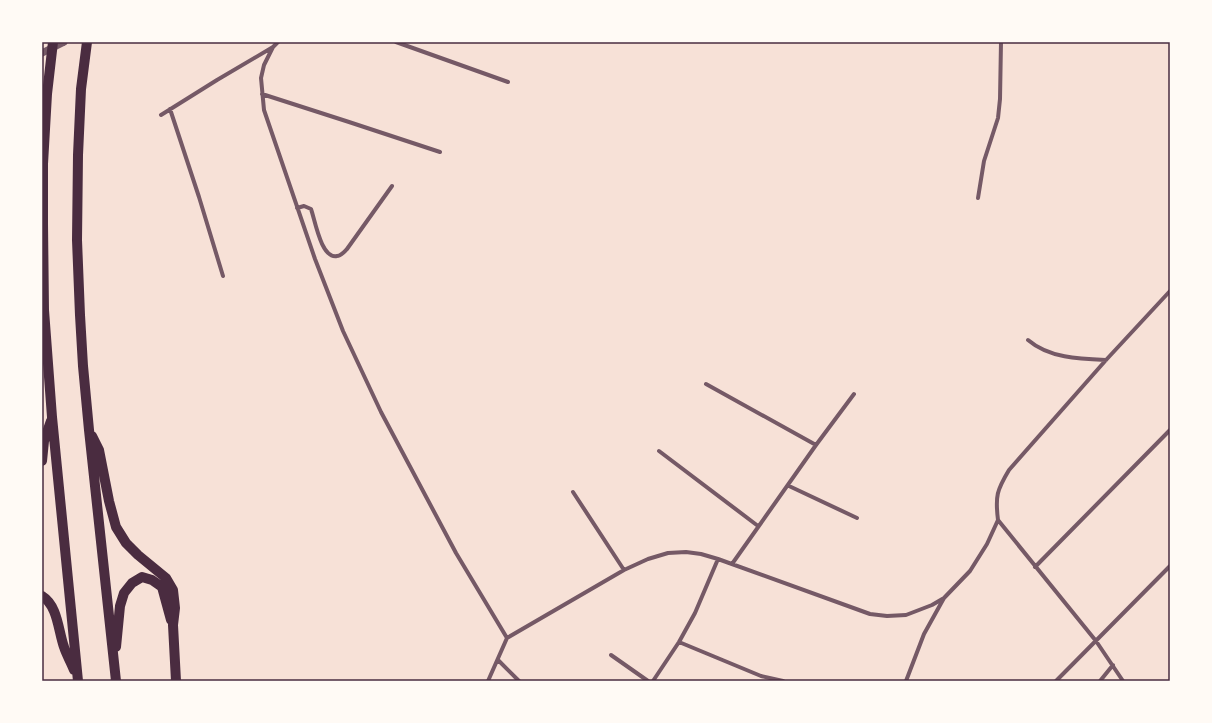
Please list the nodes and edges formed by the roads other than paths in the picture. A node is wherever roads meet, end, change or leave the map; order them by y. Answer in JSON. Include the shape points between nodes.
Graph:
{"nodes":[{"id":1,"x":53,"y":42,"type":"edge"},
{"id":2,"x":64,"y":42,"type":"edge"},
{"id":3,"x":86,"y":42,"type":"edge"},
{"id":4,"x":278,"y":42,"type":"edge"},
{"id":5,"x":396,"y":42,"type":"edge"},
{"id":6,"x":1001,"y":42,"type":"edge"},
{"id":7,"x":273,"y":47,"type":"junction"},
{"id":8,"x":42,"y":53,"type":"edge"},
{"id":9,"x":508,"y":82,"type":"dead end"},
{"id":10,"x":262,"y":94,"type":"junction"},
{"id":11,"x":170,"y":109,"type":"junction"},
{"id":12,"x":161,"y":115,"type":"dead end"},
{"id":13,"x":440,"y":152,"type":"dead end"},
{"id":14,"x":392,"y":186,"type":"dead end"},
{"id":15,"x":978,"y":198,"type":"dead end"},
{"id":16,"x":297,"y":208,"type":"junction"},
{"id":17,"x":223,"y":276,"type":"dead end"},
{"id":18,"x":1170,"y":291,"type":"edge"},
{"id":19,"x":1028,"y":340,"type":"dead end"},
{"id":20,"x":1106,"y":360,"type":"junction"},
{"id":21,"x":706,"y":384,"type":"dead end"},
{"id":22,"x":854,"y":394,"type":"dead end"},
{"id":23,"x":52,"y":417,"type":"junction"},
{"id":24,"x":89,"y":430,"type":"junction"},
{"id":25,"x":1170,"y":430,"type":"edge"},
{"id":26,"x":816,"y":445,"type":"junction"},
{"id":27,"x":659,"y":451,"type":"dead end"},
{"id":28,"x":42,"y":460,"type":"edge"},
{"id":29,"x":789,"y":486,"type":"junction"},
{"id":30,"x":573,"y":492,"type":"dead end"},
{"id":31,"x":857,"y":518,"type":"dead end"},
{"id":32,"x":998,"y":520,"type":"junction"},
{"id":33,"x":758,"y":526,"type":"junction"},
{"id":34,"x":718,"y":559,"type":"junction"},
{"id":35,"x":732,"y":564,"type":"junction"},
{"id":36,"x":1170,"y":566,"type":"edge"},
{"id":37,"x":1035,"y":567,"type":"junction"},
{"id":38,"x":624,"y":570,"type":"junction"},
{"id":39,"x":42,"y":596,"type":"edge"},
{"id":40,"x":944,"y":598,"type":"junction"},
{"id":41,"x":173,"y":625,"type":"junction"},
{"id":42,"x":507,"y":638,"type":"junction"},
{"id":43,"x":1096,"y":641,"type":"junction"},
{"id":44,"x":679,"y":642,"type":"junction"},
{"id":45,"x":611,"y":655,"type":"dead end"},
{"id":46,"x":498,"y":660,"type":"junction"},
{"id":47,"x":1112,"y":666,"type":"junction"},
{"id":48,"x":114,"y":669,"type":"junction"},
{"id":49,"x":761,"y":676,"type":"junction"},
{"id":50,"x":78,"y":679,"type":"edge"},
{"id":51,"x":116,"y":681,"type":"edge"},
{"id":52,"x":176,"y":681,"type":"edge"},
{"id":53,"x":488,"y":681,"type":"edge"},
{"id":54,"x":519,"y":681,"type":"edge"},
{"id":55,"x":648,"y":681,"type":"edge"},
{"id":56,"x":653,"y":681,"type":"edge"},
{"id":57,"x":758,"y":681,"type":"edge"},
{"id":58,"x":783,"y":681,"type":"edge"},
{"id":59,"x":906,"y":681,"type":"edge"},
{"id":60,"x":1056,"y":681,"type":"edge"},
{"id":61,"x":1100,"y":681,"type":"edge"},
{"id":62,"x":1123,"y":681,"type":"edge"}],
"edges":[{"from":1,"to":23,"type":"highway","via":[[43,164],[44,310]]},
{"from":2,"to":8,"type":"street"},
{"from":3,"to":24,"type":"highway","via":[[78,154],[77,240]]},
{"from":4,"to":7,"type":"street"},
{"from":5,"to":9,"type":"street"},
{"from":6,"to":15,"type":"street","via":[[998,118],[984,161]]},
{"from":7,"to":10,"type":"street","via":[[264,64],[261,78]]},
{"from":7,"to":11,"type":"street"},
{"from":10,"to":13,"type":"street"},
{"from":10,"to":16,"type":"street","via":[[264,110]]},
{"from":11,"to":12,"type":"street"},
{"from":11,"to":17,"type":"street"},
{"from":14,"to":16,"type":"street","via":[[347,249],[336,256],[323,248],[311,209],[304,206]]},
{"from":16,"to":42,"type":"street","via":[[343,331],[381,412],[456,553]]},
{"from":18,"to":20,"type":"street"},
{"from":19,"to":20,"type":"street","via":[[1036,347],[1052,353],[1075,358]]},
{"from":20,"to":32,"type":"street","via":[[1009,470],[997,494]]},
{"from":21,"to":26,"type":"street"},
{"from":22,"to":26,"type":"street"},
{"from":23,"to":28,"type":"highway","via":[[44,441]]},
{"from":23,"to":50,"type":"highway"},
{"from":24,"to":41,"type":"highway","via":[[99,450],[116,527],[126,543],[166,578],[173,590]]},
{"from":24,"to":48,"type":"highway"},
{"from":25,"to":37,"type":"street"},
{"from":26,"to":29,"type":"street"},
{"from":27,"to":33,"type":"street"},
{"from":29,"to":31,"type":"street"},
{"from":29,"to":33,"type":"street"},
{"from":30,"to":38,"type":"street"},
{"from":32,"to":37,"type":"street"},
{"from":32,"to":40,"type":"street","via":[[970,572]]},
{"from":33,"to":35,"type":"street"},
{"from":34,"to":35,"type":"street"},
{"from":34,"to":38,"type":"street","via":[[686,552],[668,553]]},
{"from":34,"to":44,"type":"street","via":[[695,613]]},
{"from":35,"to":40,"type":"street","via":[[876,615],[906,615]]},
{"from":36,"to":43,"type":"street"},
{"from":37,"to":43,"type":"street"},
{"from":38,"to":42,"type":"street"},
{"from":39,"to":50,"type":"highway","via":[[50,602],[55,613],[64,647]]},
{"from":40,"to":59,"type":"street","via":[[924,634]]},
{"from":41,"to":48,"type":"highway","via":[[162,587],[152,580],[142,578],[132,583],[124,593],[120,606]]},
{"from":41,"to":52,"type":"highway"},
{"from":42,"to":46,"type":"street"},
{"from":43,"to":47,"type":"street"},
{"from":43,"to":60,"type":"street"},
{"from":44,"to":49,"type":"street"},
{"from":44,"to":56,"type":"street"},
{"from":45,"to":55,"type":"street"},
{"from":46,"to":53,"type":"street"},
{"from":46,"to":54,"type":"street"},
{"from":47,"to":61,"type":"street"},
{"from":47,"to":62,"type":"street"},
{"from":48,"to":51,"type":"highway"},
{"from":49,"to":57,"type":"street"},
{"from":49,"to":58,"type":"street"}]}
